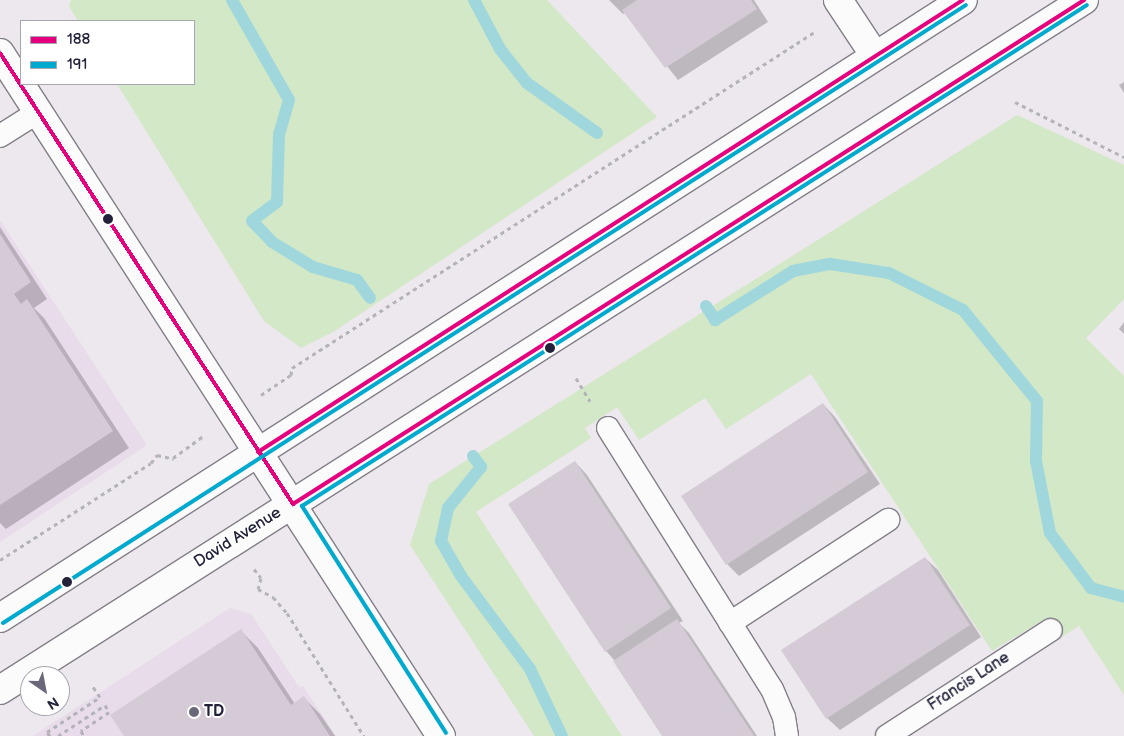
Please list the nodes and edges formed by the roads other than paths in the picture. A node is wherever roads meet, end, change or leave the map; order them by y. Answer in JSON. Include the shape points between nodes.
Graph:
{"nodes":[{"id":1,"x":838,"y":0,"type":"edge"},
{"id":2,"x":963,"y":0,"type":"edge"},
{"id":3,"x":1084,"y":0,"type":"edge"},
{"id":4,"x":0,"y":53,"type":"edge"},
{"id":5,"x":875,"y":56,"type":"junction"},
{"id":6,"x":20,"y":84,"type":"edge"},
{"id":7,"x":21,"y":85,"type":"edge"},
{"id":8,"x":38,"y":112,"type":"junction"},
{"id":9,"x":0,"y":136,"type":"edge"},
{"id":10,"x":608,"y":428,"type":"dead end"},
{"id":11,"x":258,"y":452,"type":"junction"},
{"id":12,"x":292,"y":504,"type":"junction"},
{"id":13,"x":888,"y":520,"type":"dead end"},
{"id":14,"x":0,"y":618,"type":"edge"},
{"id":15,"x":730,"y":623,"type":"junction"},
{"id":16,"x":1051,"y":630,"type":"dead end"},
{"id":17,"x":0,"y":690,"type":"edge"},
{"id":18,"x":441,"y":736,"type":"edge"},
{"id":19,"x":787,"y":736,"type":"edge"},
{"id":20,"x":887,"y":736,"type":"edge"}],
"edges":[{"from":1,"to":5,"type":"main road"},
{"from":2,"to":5,"type":"main road"},
{"from":3,"to":12,"type":"main road","name":"David Avenue"},
{"from":4,"to":6,"type":"main road"},
{"from":5,"to":11,"type":"main road"},
{"from":7,"to":8,"type":"main road"},
{"from":8,"to":9,"type":"lane"},
{"from":8,"to":11,"type":"main road"},
{"from":10,"to":15,"type":"lane"},
{"from":11,"to":12,"type":"main road"},
{"from":11,"to":14,"type":"main road"},
{"from":12,"to":17,"type":"main road","name":"David Avenue"},
{"from":12,"to":18,"type":"main road"},
{"from":13,"to":15,"type":"lane"},
{"from":15,"to":19,"type":"lane","via":[[772,689],[784,717]]},
{"from":16,"to":20,"type":"lane","name":"Francis Lane"}]}
